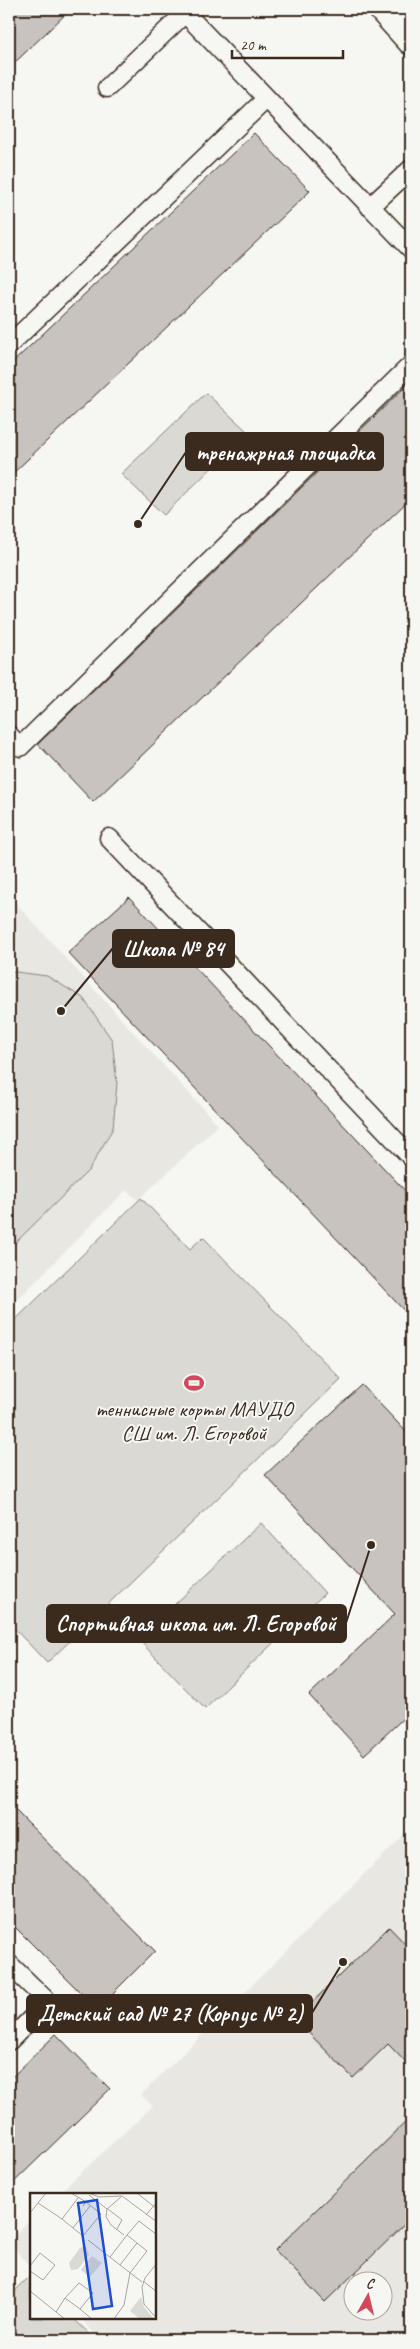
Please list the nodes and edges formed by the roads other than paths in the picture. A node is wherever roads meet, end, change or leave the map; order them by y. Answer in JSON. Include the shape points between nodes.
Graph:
{"nodes":[{"id":1,"x":383,"y":9,"type":"edge"},
{"id":2,"x":182,"y":11,"type":"edge"},
{"id":3,"x":411,"y":40,"type":"edge"},
{"id":4,"x":107,"y":88,"type":"dead end"},
{"id":5,"x":266,"y":99,"type":"junction"},
{"id":6,"x":411,"y":169,"type":"edge"},
{"id":7,"x":370,"y":207,"type":"junction"},
{"id":8,"x":411,"y":249,"type":"edge"},
{"id":9,"x":9,"y":345,"type":"edge"},
{"id":10,"x":411,"y":365,"type":"edge"},
{"id":11,"x":9,"y":735,"type":"edge"},
{"id":12,"x":109,"y":838,"type":"dead end"},
{"id":13,"x":411,"y":1157,"type":"edge"},
{"id":14,"x":9,"y":1964,"type":"edge"},
{"id":15,"x":9,"y":2041,"type":"edge"}],
"edges":[{"from":1,"to":3,"type":"main road"},
{"from":2,"to":4,"type":"lane"},
{"from":2,"to":5,"type":"lane"},
{"from":5,"to":7,"type":"lane"},
{"from":5,"to":9,"type":"lane"},
{"from":6,"to":7,"type":"lane"},
{"from":7,"to":8,"type":"lane"},
{"from":10,"to":11,"type":"lane","via":[[20,747]]},
{"from":12,"to":13,"type":"lane"},
{"from":14,"to":15,"type":"lane","via":[[48,2002]]}]}
